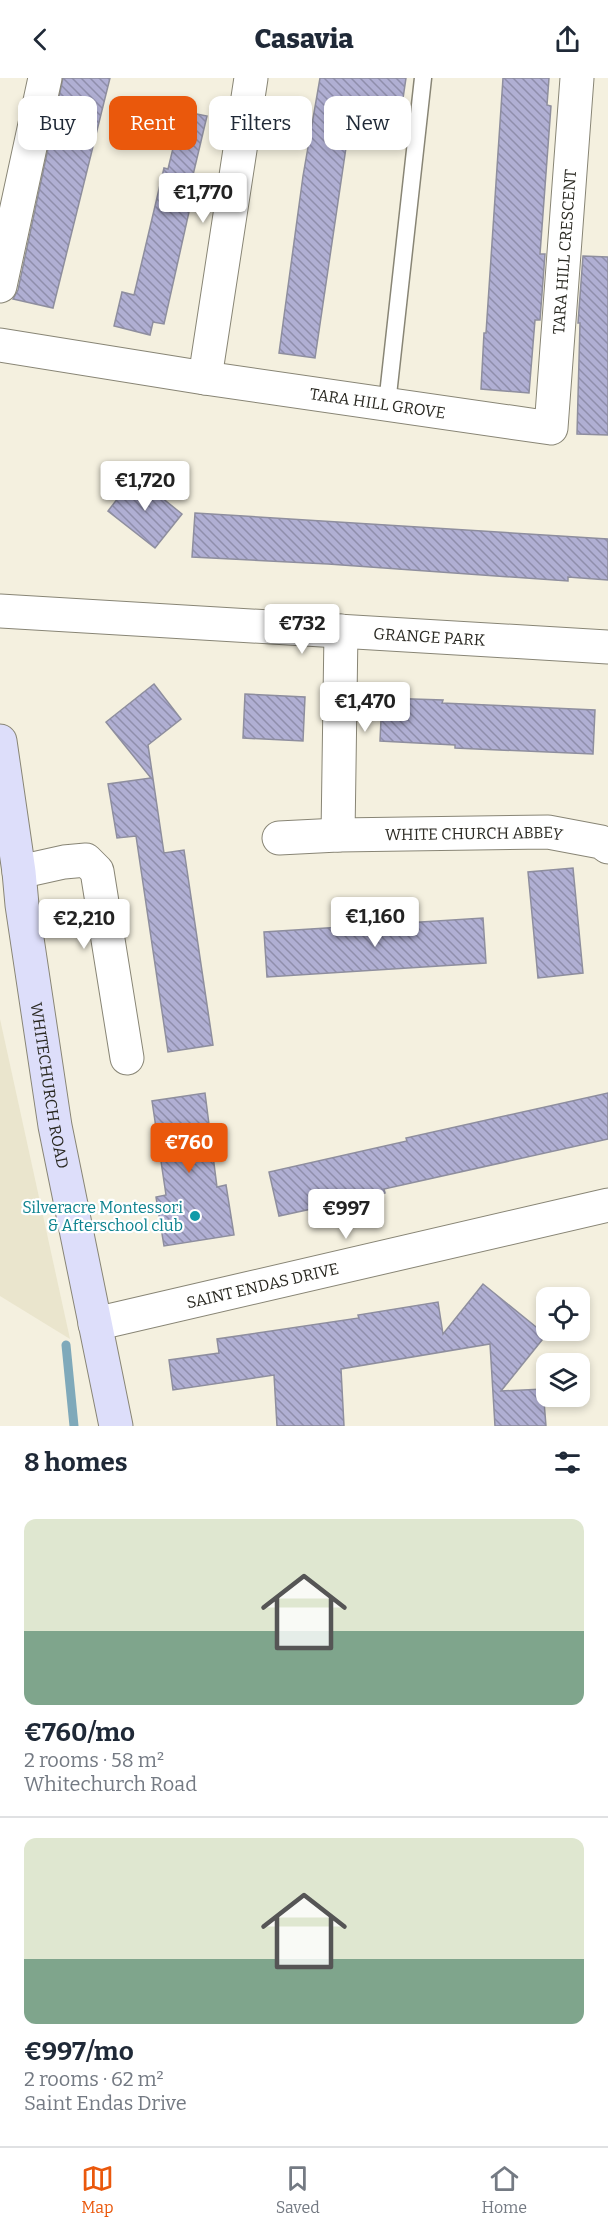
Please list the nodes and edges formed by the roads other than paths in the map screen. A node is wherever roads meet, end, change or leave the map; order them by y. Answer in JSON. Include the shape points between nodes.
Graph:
{"nodes":[{"id":1,"x":45,"y":78,"type":"edge"},
{"id":2,"x":251,"y":78,"type":"edge"},
{"id":3,"x":423,"y":78,"type":"edge"},
{"id":4,"x":577,"y":78,"type":"edge"},
{"id":5,"x":0,"y":286,"type":"edge"},
{"id":6,"x":0,"y":345,"type":"edge"},
{"id":7,"x":205,"y":378,"type":"junction"},
{"id":8,"x":387,"y":404,"type":"junction"},
{"id":9,"x":551,"y":428,"type":"joint"},
{"id":10,"x":0,"y":611,"type":"edge"},
{"id":11,"x":341,"y":631,"type":"junction"},
{"id":12,"x":608,"y":647,"type":"edge"},
{"id":13,"x":0,"y":741,"type":"edge"},
{"id":14,"x":338,"y":835,"type":"junction"},
{"id":15,"x":279,"y":838,"type":"dead end"},
{"id":16,"x":608,"y":848,"type":"edge"},
{"id":17,"x":19,"y":872,"type":"junction"},
{"id":18,"x":127,"y":1058,"type":"dead end"},
{"id":19,"x":608,"y":1205,"type":"edge"},
{"id":20,"x":95,"y":1324,"type":"junction"},
{"id":21,"x":116,"y":1426,"type":"edge"}],
"edges":[{"from":1,"to":5,"type":"street"},
{"from":2,"to":7,"type":"street"},
{"from":3,"to":8,"type":"lane"},
{"from":4,"to":9,"type":"street","name":"TARA HILL CRESCENT"},
{"from":6,"to":7,"type":"street","name":"TARA HILL GROVE"},
{"from":7,"to":8,"type":"street","name":"TARA HILL GROVE"},
{"from":8,"to":9,"type":"street","name":"TARA HILL GROVE"},
{"from":10,"to":11,"type":"street","name":"GRANGE PARK"},
{"from":11,"to":12,"type":"street","name":"GRANGE PARK"},
{"from":11,"to":14,"type":"street"},
{"from":13,"to":17,"type":"street","name":"WHITECHURCH ROAD"},
{"from":14,"to":15,"type":"street","name":"WHITE CHURCH ABBEY"},
{"from":14,"to":16,"type":"street","name":"WHITE CHURCH ABBEY","via":[[548,832],[601,842]]},
{"from":17,"to":18,"type":"street","via":[[86,860],[97,871]]},
{"from":17,"to":20,"type":"street","name":"WHITECHURCH ROAD","via":[[55,1126]]},
{"from":19,"to":20,"type":"street","name":"SAINT ENDAS DRIVE"},
{"from":20,"to":21,"type":"street","name":"WHITECHURCH ROAD"}]}
